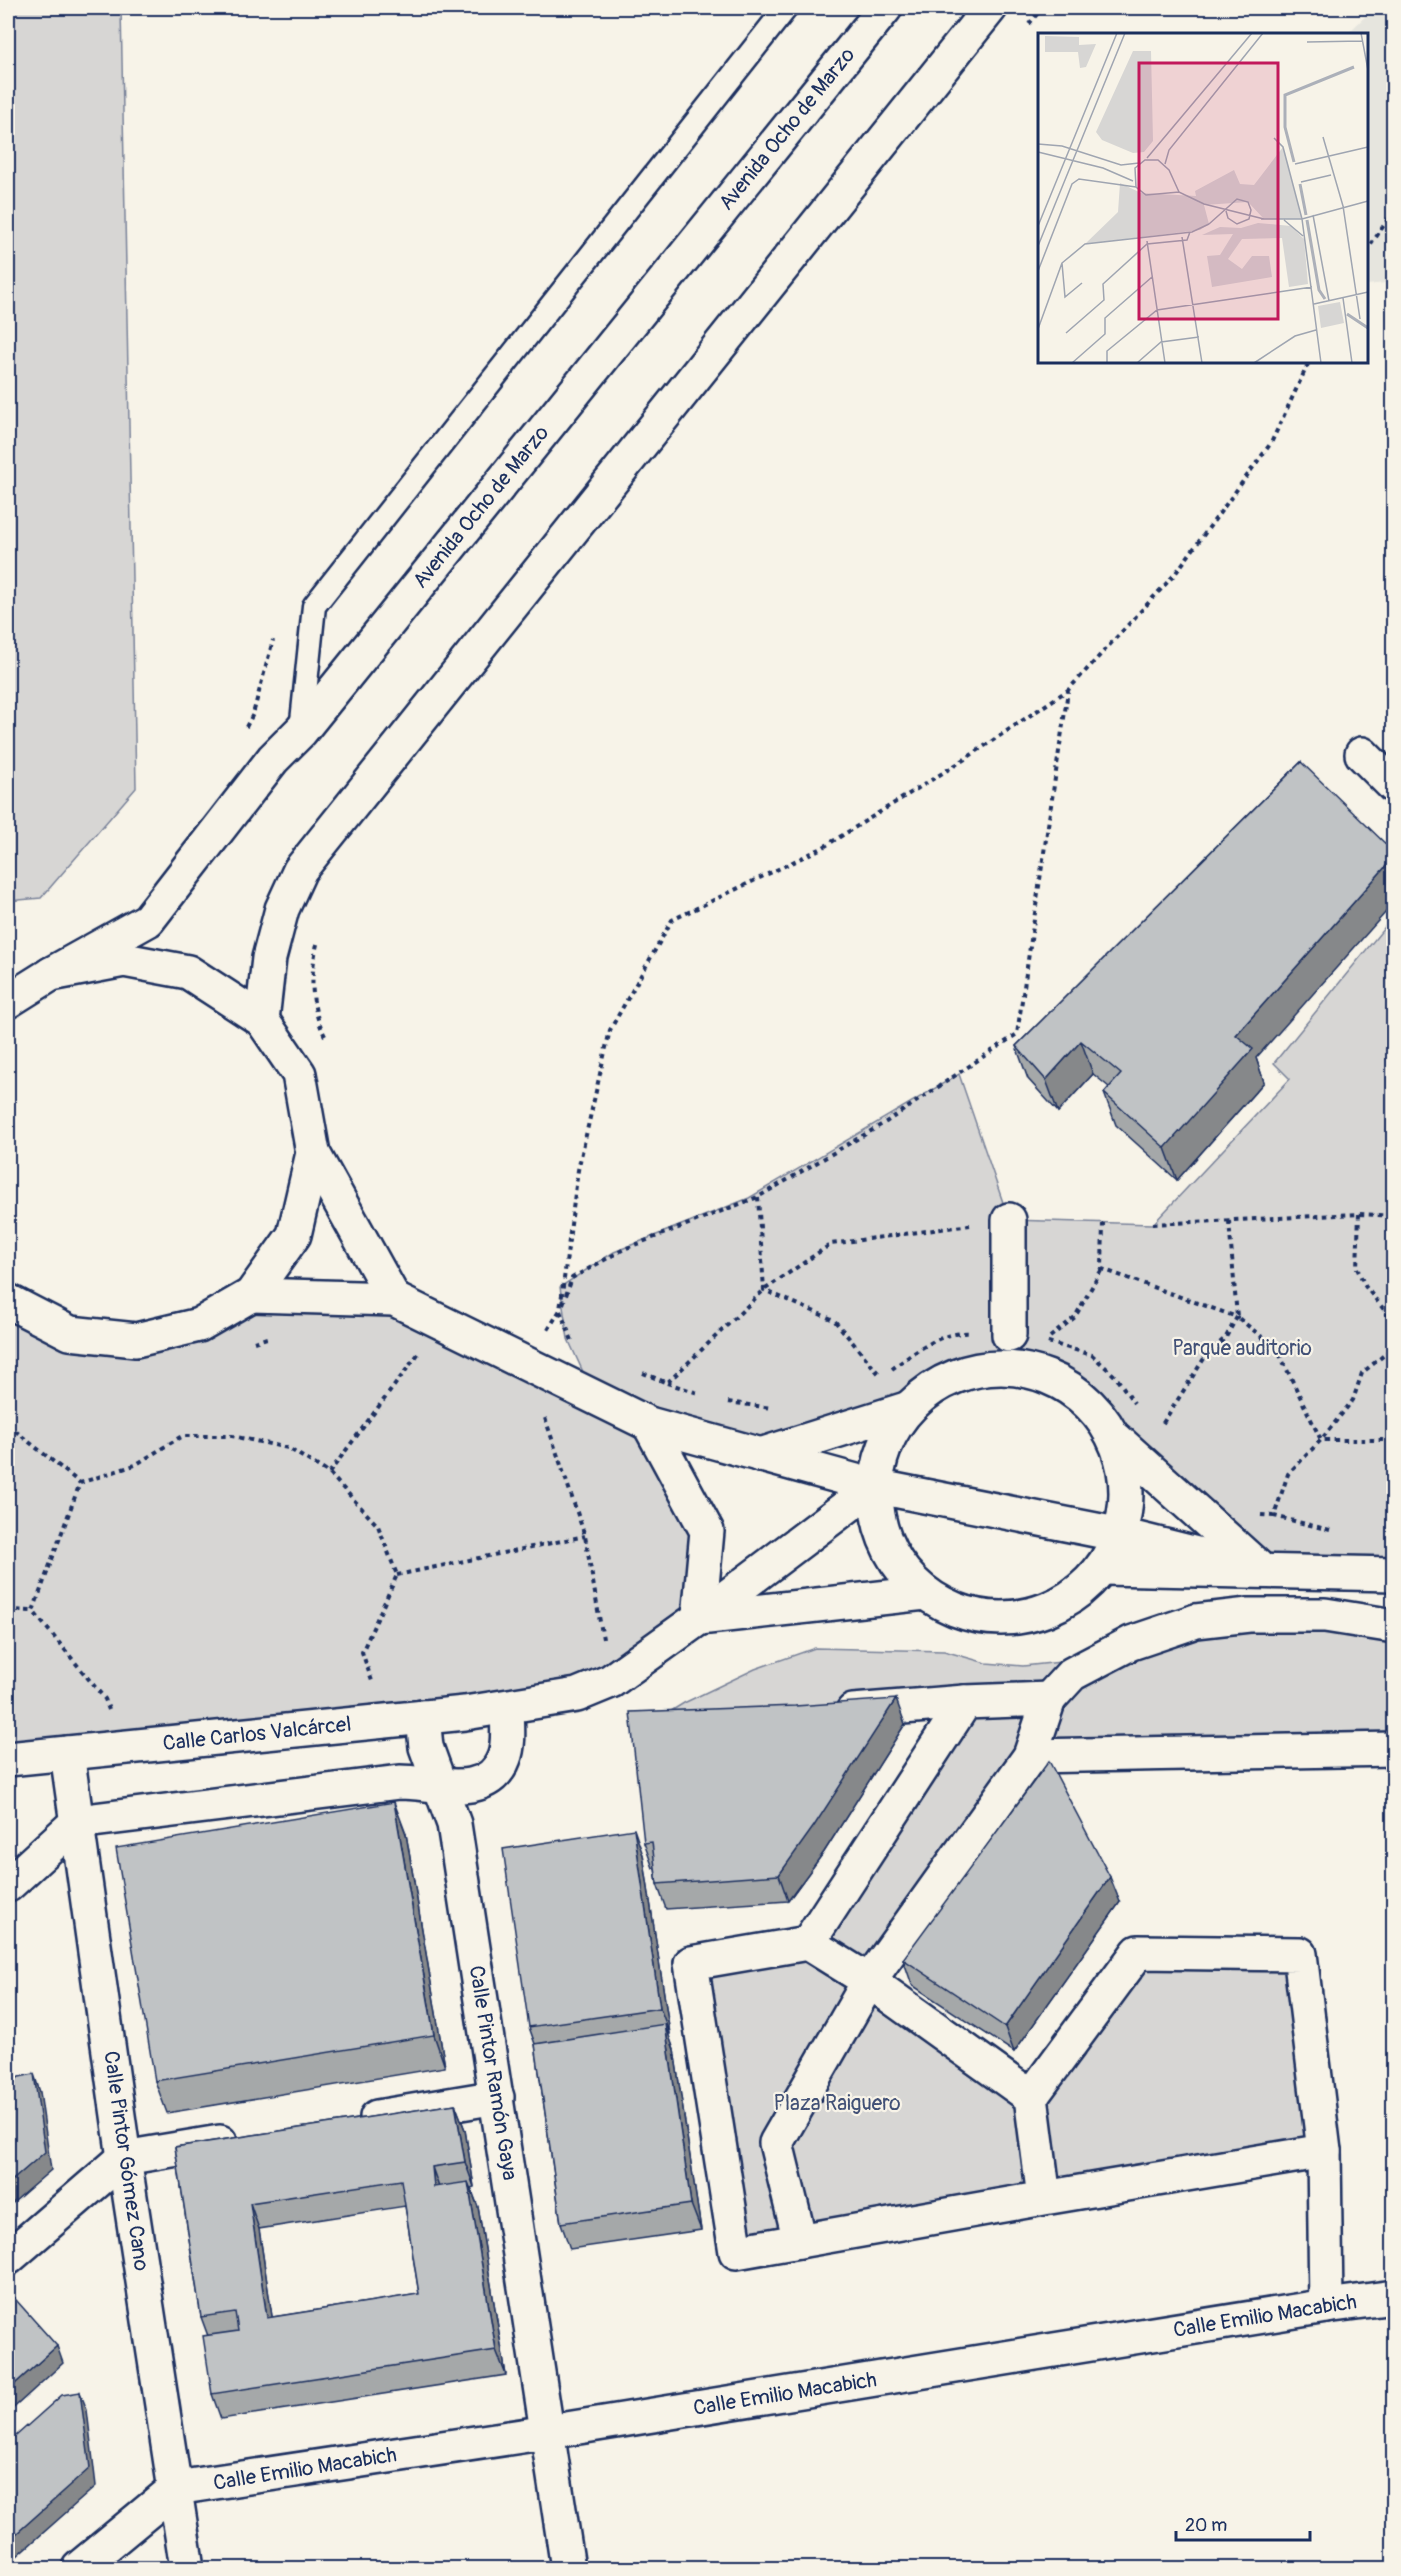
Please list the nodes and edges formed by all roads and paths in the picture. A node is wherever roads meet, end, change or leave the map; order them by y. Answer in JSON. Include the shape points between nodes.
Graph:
{"nodes":[{"id":1,"x":786,"y":8,"type":"edge"},
{"id":2,"x":885,"y":8,"type":"edge"},
{"id":3,"x":990,"y":8,"type":"edge"},
{"id":4,"x":1042,"y":8,"type":"edge"},
{"id":5,"x":1027,"y":26,"type":"dead end"},
{"id":6,"x":1394,"y":210,"type":"edge"},
{"id":7,"x":1368,"y":249,"type":"edge"},
{"id":8,"x":1309,"y":363,"type":"edge"},
{"id":9,"x":1068,"y":690,"type":"junction"},
{"id":10,"x":301,"y":731,"type":"junction"},
{"id":11,"x":1362,"y":753,"type":"dead end"},
{"id":12,"x":1394,"y":786,"type":"edge"},
{"id":13,"x":318,"y":939,"type":"dead end"},
{"id":14,"x":51,"y":974,"type":"junction"},
{"id":15,"x":8,"y":1001,"type":"edge"},
{"id":16,"x":262,"y":1020,"type":"junction"},
{"id":17,"x":327,"y":1041,"type":"dead end"},
{"id":18,"x":313,"y":1153,"type":"junction"},
{"id":19,"x":758,"y":1197,"type":"junction"},
{"id":20,"x":1359,"y":1214,"type":"junction"},
{"id":21,"x":1394,"y":1216,"type":"edge"},
{"id":22,"x":1009,"y":1220,"type":"joint"},
{"id":23,"x":1229,"y":1221,"type":"junction"},
{"id":24,"x":1103,"y":1223,"type":"dead end"},
{"id":25,"x":1153,"y":1224,"type":"dead end"},
{"id":26,"x":1102,"y":1269,"type":"junction"},
{"id":27,"x":764,"y":1290,"type":"junction"},
{"id":28,"x":250,"y":1294,"type":"junction"},
{"id":29,"x":394,"y":1299,"type":"junction"},
{"id":30,"x":8,"y":1301,"type":"edge"},
{"id":31,"x":560,"y":1310,"type":"junction"},
{"id":32,"x":1237,"y":1317,"type":"junction"},
{"id":33,"x":1394,"y":1322,"type":"edge"},
{"id":34,"x":1009,"y":1335,"type":"joint"},
{"id":35,"x":272,"y":1337,"type":"dead end"},
{"id":36,"x":250,"y":1344,"type":"dead end"},
{"id":37,"x":574,"y":1345,"type":"dead end"},
{"id":38,"x":411,"y":1347,"type":"dead end"},
{"id":39,"x":1394,"y":1347,"type":"edge"},
{"id":40,"x":526,"y":1363,"type":"junction"},
{"id":41,"x":636,"y":1370,"type":"dead end"},
{"id":42,"x":890,"y":1371,"type":"dead end"},
{"id":43,"x":882,"y":1377,"type":"dead end"},
{"id":44,"x":667,"y":1383,"type":"junction"},
{"id":45,"x":701,"y":1394,"type":"dead end"},
{"id":46,"x":723,"y":1401,"type":"dead end"},
{"id":47,"x":1136,"y":1405,"type":"dead end"},
{"id":48,"x":773,"y":1408,"type":"dead end"},
{"id":49,"x":906,"y":1409,"type":"junction"},
{"id":50,"x":649,"y":1424,"type":"junction"},
{"id":51,"x":8,"y":1425,"type":"edge"},
{"id":52,"x":1157,"y":1434,"type":"dead end"},
{"id":53,"x":1116,"y":1439,"type":"junction"},
{"id":54,"x":1321,"y":1440,"type":"junction"},
{"id":55,"x":1394,"y":1440,"type":"edge"},
{"id":56,"x":760,"y":1455,"type":"junction"},
{"id":57,"x":329,"y":1473,"type":"junction"},
{"id":58,"x":80,"y":1483,"type":"junction"},
{"id":59,"x":874,"y":1486,"type":"junction"},
{"id":60,"x":1253,"y":1514,"type":"dead end"},
{"id":61,"x":1274,"y":1516,"type":"junction"},
{"id":62,"x":1335,"y":1532,"type":"dead end"},
{"id":63,"x":1122,"y":1535,"type":"junction"},
{"id":64,"x":585,"y":1536,"type":"junction"},
{"id":65,"x":1103,"y":1568,"type":"junction"},
{"id":66,"x":1261,"y":1569,"type":"junction"},
{"id":67,"x":1394,"y":1574,"type":"edge"},
{"id":68,"x":398,"y":1575,"type":"junction"},
{"id":69,"x":925,"y":1593,"type":"junction"},
{"id":70,"x":8,"y":1610,"type":"edge"},
{"id":71,"x":33,"y":1611,"type":"junction"},
{"id":72,"x":699,"y":1618,"type":"junction"},
{"id":73,"x":1394,"y":1626,"type":"edge"},
{"id":74,"x":610,"y":1681,"type":"junction"},
{"id":75,"x":1049,"y":1699,"type":"junction"},
{"id":76,"x":965,"y":1702,"type":"junction"},
{"id":77,"x":507,"y":1707,"type":"junction"},
{"id":78,"x":822,"y":1713,"type":"edge"},
{"id":79,"x":423,"y":1717,"type":"junction"},
{"id":80,"x":385,"y":1721,"type":"junction"},
{"id":81,"x":120,"y":1748,"type":"junction"},
{"id":82,"x":1394,"y":1749,"type":"edge"},
{"id":83,"x":67,"y":1753,"type":"junction"},
{"id":84,"x":1030,"y":1756,"type":"junction"},
{"id":85,"x":8,"y":1759,"type":"edge"},
{"id":86,"x":441,"y":1785,"type":"junction"},
{"id":87,"x":77,"y":1822,"type":"junction"},
{"id":88,"x":8,"y":1885,"type":"edge"},
{"id":89,"x":808,"y":1944,"type":"junction"},
{"id":90,"x":869,"y":1981,"type":"junction"},
{"id":91,"x":497,"y":2097,"type":"junction"},
{"id":92,"x":1031,"y":2097,"type":"junction"},
{"id":93,"x":345,"y":2122,"type":"edge"},
{"id":94,"x":252,"y":2137,"type":"edge"},
{"id":95,"x":1324,"y":2151,"type":"junction"},
{"id":96,"x":124,"y":2158,"type":"junction"},
{"id":97,"x":1044,"y":2198,"type":"junction"},
{"id":98,"x":800,"y":2241,"type":"junction"},
{"id":99,"x":8,"y":2258,"type":"edge"},
{"id":100,"x":1394,"y":2297,"type":"edge"},
{"id":101,"x":1326,"y":2306,"type":"junction"},
{"id":102,"x":548,"y":2432,"type":"junction"},
{"id":103,"x":176,"y":2488,"type":"junction"},
{"id":104,"x":79,"y":2568,"type":"edge"},
{"id":105,"x":187,"y":2568,"type":"edge"},
{"id":106,"x":568,"y":2568,"type":"edge"}],
"edges":[{"from":1,"to":10,"type":"lane","via":[[314,606]]},
{"from":2,"to":10,"type":"street","name":"Avenida Ocho de Marzo"},
{"from":3,"to":16,"type":"street","via":[[300,870],[282,909],[269,958]]},
{"from":4,"to":5,"type":"path"},
{"from":6,"to":7,"type":"path"},
{"from":8,"to":9,"type":"path","via":[[1271,443],[1175,574]]},
{"from":9,"to":19,"type":"path","via":[[1017,1034],[886,1122]]},
{"from":9,"to":31,"type":"path","via":[[822,848],[672,920],[610,1030],[578,1170]]},
{"from":10,"to":14,"type":"street","name":"Avenida Ocho de Marzo","via":[[273,759],[147,920]]},
{"from":11,"to":12,"type":"street"},
{"from":13,"to":17,"type":"path","via":[[311,973],[317,1021]]},
{"from":14,"to":15,"type":"street","name":"Avenida Ocho de Marzo"},
{"from":14,"to":16,"type":"street","via":[[123,960],[189,972]]},
{"from":16,"to":18,"type":"street","via":[[298,1074]]},
{"from":18,"to":28,"type":"street","via":[[294,1235]]},
{"from":18,"to":29,"type":"street"},
{"from":19,"to":27,"type":"path"},
{"from":19,"to":31,"type":"path","via":[[624,1250],[572,1278]]},
{"from":20,"to":21,"type":"path"},
{"from":20,"to":23,"type":"path"},
{"from":20,"to":33,"type":"path","via":[[1357,1268],[1365,1286]]},
{"from":22,"to":27,"type":"path","via":[[831,1244]]},
{"from":22,"to":34,"type":"street"},
{"from":23,"to":25,"type":"path"},
{"from":23,"to":32,"type":"path"},
{"from":24,"to":26,"type":"path"},
{"from":26,"to":32,"type":"path"},
{"from":26,"to":47,"type":"path","via":[[1075,1317],[1045,1341],[1092,1355],[1116,1377]]},
{"from":27,"to":43,"type":"path","via":[[834,1320]]},
{"from":27,"to":44,"type":"path"},
{"from":28,"to":29,"type":"street"},
{"from":28,"to":30,"type":"street","via":[[199,1325],[136,1340],[70,1333]]},
{"from":29,"to":40,"type":"street"},
{"from":31,"to":37,"type":"path"},
{"from":31,"to":40,"type":"path"},
{"from":32,"to":52,"type":"path","via":[[1226,1337],[1205,1357]]},
{"from":32,"to":54,"type":"path","via":[[1277,1349]]},
{"from":34,"to":42,"type":"path","via":[[959,1332],[922,1346]]},
{"from":35,"to":36,"type":"path"},
{"from":38,"to":57,"type":"path","via":[[421,1351]]},
{"from":39,"to":54,"type":"path","via":[[1362,1373],[1353,1400]]},
{"from":40,"to":50,"type":"street"},
{"from":40,"to":64,"type":"path"},
{"from":41,"to":44,"type":"path"},
{"from":44,"to":45,"type":"path"},
{"from":46,"to":48,"type":"path"},
{"from":49,"to":53,"type":"street","via":[[950,1378],[982,1368],[1026,1368],[1055,1378],[1091,1404]]},
{"from":49,"to":56,"type":"street"},
{"from":49,"to":59,"type":"street","via":[[883,1447]]},
{"from":50,"to":56,"type":"street"},
{"from":50,"to":72,"type":"street","via":[[707,1531]]},
{"from":51,"to":58,"type":"path"},
{"from":53,"to":63,"type":"street","via":[[1127,1482]]},
{"from":53,"to":66,"type":"street"},
{"from":54,"to":55,"type":"path"},
{"from":54,"to":61,"type":"path","via":[[1288,1474]]},
{"from":56,"to":59,"type":"street"},
{"from":57,"to":58,"type":"path","via":[[288,1448],[232,1436],[182,1436],[135,1465]]},
{"from":57,"to":68,"type":"path","via":[[378,1526]]},
{"from":58,"to":71,"type":"path"},
{"from":59,"to":63,"type":"street"},
{"from":59,"to":69,"type":"street","via":[[877,1521],[894,1561]]},
{"from":59,"to":72,"type":"street","name":"Calle Carlos Valcárcel"},
{"from":60,"to":61,"type":"path"},
{"from":61,"to":62,"type":"path"},
{"from":63,"to":65,"type":"street"},
{"from":63,"to":66,"type":"street"},
{"from":64,"to":68,"type":"path"},
{"from":64,"to":74,"type":"path"},
{"from":65,"to":66,"type":"street"},
{"from":65,"to":69,"type":"street","via":[[1071,1598],[1030,1615],[986,1618],[964,1613]]},
{"from":66,"to":67,"type":"street"},
{"from":68,"to":80,"type":"path","via":[[362,1652]]},
{"from":69,"to":72,"type":"street"},
{"from":70,"to":71,"type":"path"},
{"from":71,"to":81,"type":"path","via":[[105,1699]]},
{"from":72,"to":74,"type":"street","name":"Calle Carlos Valcárcel"},
{"from":73,"to":75,"type":"street","via":[[1325,1615],[1249,1615],[1196,1621],[1131,1643],[1072,1674]]},
{"from":74,"to":77,"type":"street","name":"Calle Carlos Valcárcel","via":[[577,1695]]},
{"from":75,"to":76,"type":"street"},
{"from":75,"to":84,"type":"street"},
{"from":76,"to":78,"type":"street"},
{"from":76,"to":89,"type":"street"},
{"from":77,"to":79,"type":"street","name":"Calle Carlos Valcárcel"},
{"from":77,"to":86,"type":"street","via":[[505,1758],[495,1775],[478,1785]]},
{"from":79,"to":80,"type":"street","name":"Calle Carlos Valcárcel"},
{"from":79,"to":86,"type":"street","name":"Calle Pintor Ramón Gaya","via":[[426,1747]]},
{"from":80,"to":81,"type":"street","name":"Calle Carlos Valcárcel"},
{"from":81,"to":83,"type":"street","name":"Calle Carlos Valcárcel"},
{"from":82,"to":84,"type":"street"},
{"from":83,"to":85,"type":"street","name":"Calle Carlos Valcárcel"},
{"from":83,"to":87,"type":"street","name":"Calle Pintor Gómez Cano"},
{"from":84,"to":90,"type":"street"},
{"from":86,"to":87,"type":"street","via":[[400,1782]]},
{"from":86,"to":91,"type":"street","name":"Calle Pintor Ramón Gaya","via":[[454,1824]]},
{"from":87,"to":88,"type":"street"},
{"from":87,"to":96,"type":"street","name":"Calle Pintor Gómez Cano"},
{"from":89,"to":90,"type":"street"},
{"from":89,"to":98,"type":"street","via":[[691,1963],[736,2252]]},
{"from":90,"to":92,"type":"street"},
{"from":90,"to":98,"type":"street","via":[[776,2143]]},
{"from":91,"to":93,"type":"street"},
{"from":91,"to":102,"type":"street","name":"Calle Pintor Ramón Gaya"},
{"from":92,"to":95,"type":"street","via":[[1138,1952],[1300,1954]]},
{"from":92,"to":97,"type":"street"},
{"from":94,"to":96,"type":"street"},
{"from":95,"to":97,"type":"street"},
{"from":95,"to":101,"type":"street"},
{"from":96,"to":99,"type":"street"},
{"from":96,"to":103,"type":"street","name":"Calle Pintor Gómez Cano"},
{"from":97,"to":98,"type":"street"},
{"from":100,"to":101,"type":"street","name":"Calle Emilio Macabich"},
{"from":101,"to":102,"type":"street","name":"Calle Emilio Macabich"},
{"from":102,"to":103,"type":"street","name":"Calle Emilio Macabich"},
{"from":102,"to":106,"type":"street","name":"Calle Pintor Ramón Gaya"},
{"from":103,"to":104,"type":"street"},
{"from":103,"to":105,"type":"street","name":"Calle Pintor Gómez Cano"}]}
